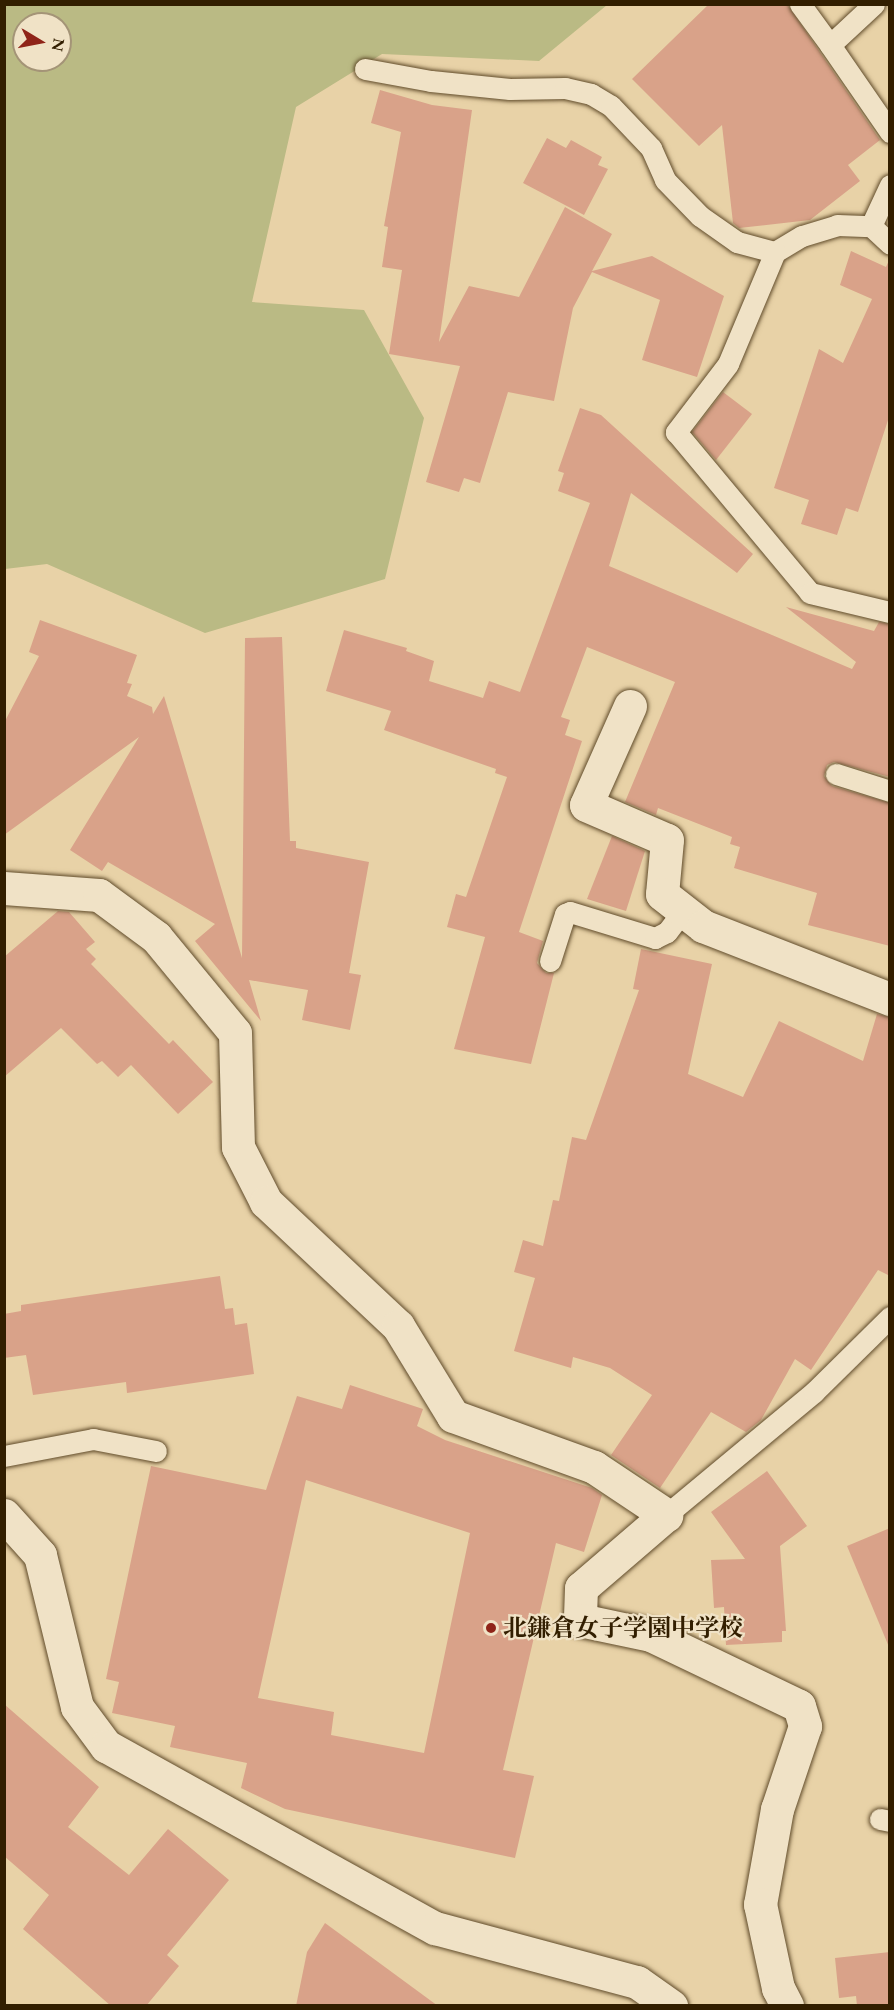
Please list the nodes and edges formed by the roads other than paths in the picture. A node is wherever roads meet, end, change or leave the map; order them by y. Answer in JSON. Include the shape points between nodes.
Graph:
{"nodes":[{"id":1,"x":800,"y":4,"type":"edge"},
{"id":2,"x":873,"y":4,"type":"edge"},
{"id":3,"x":830,"y":45,"type":"junction"},
{"id":4,"x":365,"y":69,"type":"dead end"},
{"id":5,"x":890,"y":132,"type":"edge"},
{"id":6,"x":890,"y":185,"type":"edge"},
{"id":7,"x":871,"y":226,"type":"junction"},
{"id":8,"x":890,"y":244,"type":"edge"},
{"id":9,"x":774,"y":252,"type":"junction"},
{"id":10,"x":890,"y":612,"type":"edge"},
{"id":11,"x":630,"y":706,"type":"dead end"},
{"id":12,"x":836,"y":774,"type":"dead end"},
{"id":13,"x":890,"y":791,"type":"edge"},
{"id":14,"x":4,"y":888,"type":"edge"},
{"id":15,"x":683,"y":911,"type":"junction"},
{"id":16,"x":550,"y":961,"type":"dead end"},
{"id":17,"x":890,"y":999,"type":"edge"},
{"id":18,"x":890,"y":1317,"type":"edge"},
{"id":19,"x":156,"y":1451,"type":"dead end"},
{"id":20,"x":4,"y":1456,"type":"edge"},
{"id":21,"x":4,"y":1515,"type":"edge"},
{"id":22,"x":666,"y":1515,"type":"junction"},
{"id":23,"x":671,"y":2006,"type":"edge"},
{"id":24,"x":787,"y":2006,"type":"edge"}],
"edges":[{"from":1,"to":3,"type":"lane"},
{"from":2,"to":3,"type":"lane"},
{"from":3,"to":5,"type":"lane"},
{"from":4,"to":9,"type":"lane","via":[[431,81],[510,89],[565,88],[591,94],[611,106],[651,148],[665,180],[700,216],[737,242]]},
{"from":6,"to":7,"type":"lane"},
{"from":7,"to":8,"type":"lane"},
{"from":7,"to":9,"type":"lane","via":[[837,225],[802,236]]},
{"from":9,"to":10,"type":"lane","via":[[728,364],[676,432],[810,593]]},
{"from":11,"to":15,"type":"street","via":[[586,805],[667,840],[662,894]]},
{"from":12,"to":13,"type":"lane"},
{"from":14,"to":22,"type":"street","via":[[99,895],[156,937],[235,1033],[238,1147],[266,1202],[398,1326],[453,1416],[594,1467]]},
{"from":15,"to":16,"type":"lane","via":[[668,932],[655,938],[570,912],[565,914]]},
{"from":15,"to":17,"type":"street","via":[[703,926]]},
{"from":18,"to":22,"type":"lane","via":[[814,1392]]},
{"from":19,"to":20,"type":"lane","via":[[93,1439]]},
{"from":21,"to":23,"type":"street","via":[[40,1556],[77,1707],[106,1746],[435,1928],[637,1982]]},
{"from":22,"to":24,"type":"street","via":[[581,1588],[580,1620],[651,1635],[799,1706],[805,1726],[777,1809],[760,1904],[778,1988]]}]}
